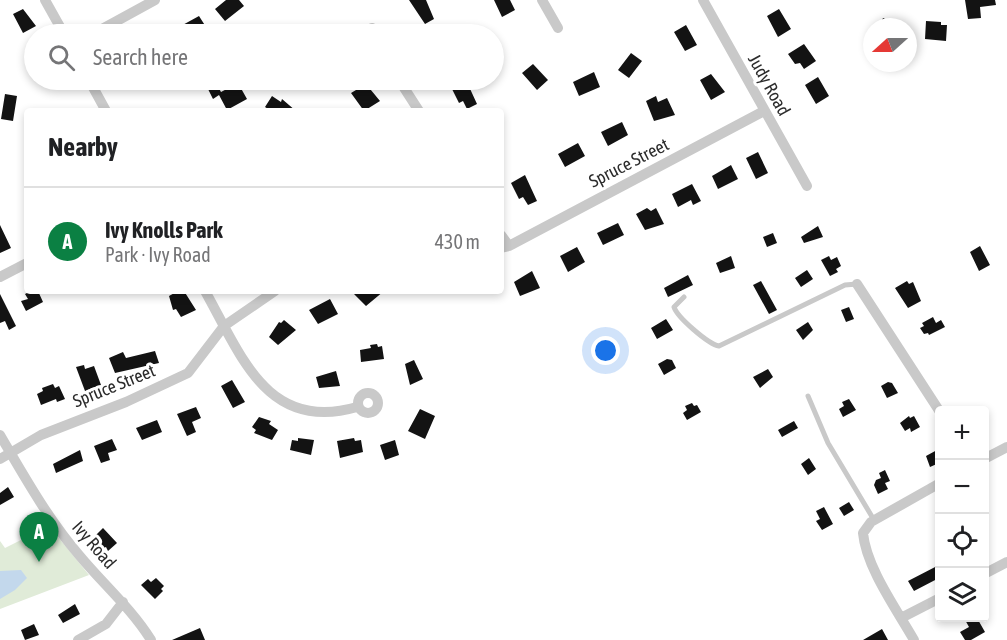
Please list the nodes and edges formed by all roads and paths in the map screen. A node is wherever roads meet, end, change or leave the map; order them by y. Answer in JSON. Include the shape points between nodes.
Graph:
{"nodes":[{"id":1,"x":45,"y":0,"type":"edge"},
{"id":2,"x":155,"y":0,"type":"edge"},
{"id":3,"x":542,"y":0,"type":"edge"},
{"id":4,"x":703,"y":0,"type":"edge"},
{"id":5,"x":58,"y":24,"type":"edge"},
{"id":6,"x":111,"y":24,"type":"edge"},
{"id":7,"x":558,"y":28,"type":"dead end"},
{"id":8,"x":94,"y":90,"type":"edge"},
{"id":9,"x":405,"y":90,"type":"edge"},
{"id":10,"x":104,"y":108,"type":"edge"},
{"id":11,"x":417,"y":108,"type":"edge"},
{"id":12,"x":764,"y":111,"type":"junction"},
{"id":13,"x":807,"y":186,"type":"dead end"},
{"id":14,"x":505,"y":247,"type":"edge"},
{"id":15,"x":24,"y":265,"type":"edge"},
{"id":16,"x":0,"y":277,"type":"edge"},
{"id":17,"x":857,"y":284,"type":"joint"},
{"id":18,"x":207,"y":294,"type":"edge"},
{"id":19,"x":271,"y":294,"type":"edge"},
{"id":20,"x":684,"y":297,"type":"dead end"},
{"id":21,"x":224,"y":326,"type":"junction"},
{"id":22,"x":808,"y":396,"type":"dead end"},
{"id":23,"x":935,"y":406,"type":"edge"},
{"id":24,"x":357,"y":407,"type":"dead end"},
{"id":25,"x":0,"y":435,"type":"edge"},
{"id":26,"x":1007,"y":447,"type":"edge"},
{"id":27,"x":10,"y":452,"type":"junction"},
{"id":28,"x":989,"y":456,"type":"edge"},
{"id":29,"x":0,"y":459,"type":"edge"},
{"id":30,"x":935,"y":485,"type":"edge"},
{"id":31,"x":874,"y":520,"type":"junction"},
{"id":32,"x":1007,"y":562,"type":"edge"},
{"id":33,"x":989,"y":571,"type":"edge"},
{"id":34,"x":935,"y":600,"type":"edge"},
{"id":35,"x":123,"y":602,"type":"junction"},
{"id":36,"x":902,"y":618,"type":"junction"},
{"id":37,"x":78,"y":640,"type":"edge"},
{"id":38,"x":151,"y":640,"type":"edge"},
{"id":39,"x":914,"y":640,"type":"edge"}],
"edges":[{"from":1,"to":5,"type":"street"},
{"from":2,"to":6,"type":"street"},
{"from":3,"to":7,"type":"street"},
{"from":4,"to":12,"type":"street","name":"Judy Road"},
{"from":8,"to":10,"type":"street"},
{"from":9,"to":11,"type":"street"},
{"from":12,"to":13,"type":"street","name":"Judy Road"},
{"from":12,"to":14,"type":"street","name":"Spruce Street"},
{"from":15,"to":16,"type":"street"},
{"from":17,"to":20,"type":"lane","via":[[845,285],[719,346],[708,343],[675,311],[675,303]]},
{"from":17,"to":23,"type":"street"},
{"from":18,"to":21,"type":"street"},
{"from":19,"to":21,"type":"street","name":"Spruce Street"},
{"from":21,"to":24,"type":"street","via":[[257,381],[284,403],[312,414]]},
{"from":21,"to":27,"type":"street","name":"Spruce Street","via":[[188,373]]},
{"from":22,"to":31,"type":"lane","via":[[828,442]]},
{"from":25,"to":27,"type":"street","name":"Ivy Road"},
{"from":26,"to":28,"type":"street"},
{"from":27,"to":29,"type":"street","name":"Spruce Street"},
{"from":27,"to":35,"type":"street","name":"Ivy Road","via":[[57,528]]},
{"from":30,"to":31,"type":"street"},
{"from":31,"to":36,"type":"street","via":[[865,528],[864,541]]},
{"from":32,"to":33,"type":"street"},
{"from":34,"to":36,"type":"street"},
{"from":35,"to":37,"type":"street","via":[[106,624]]},
{"from":35,"to":38,"type":"street","name":"Ivy Road"},
{"from":36,"to":39,"type":"street"}]}
